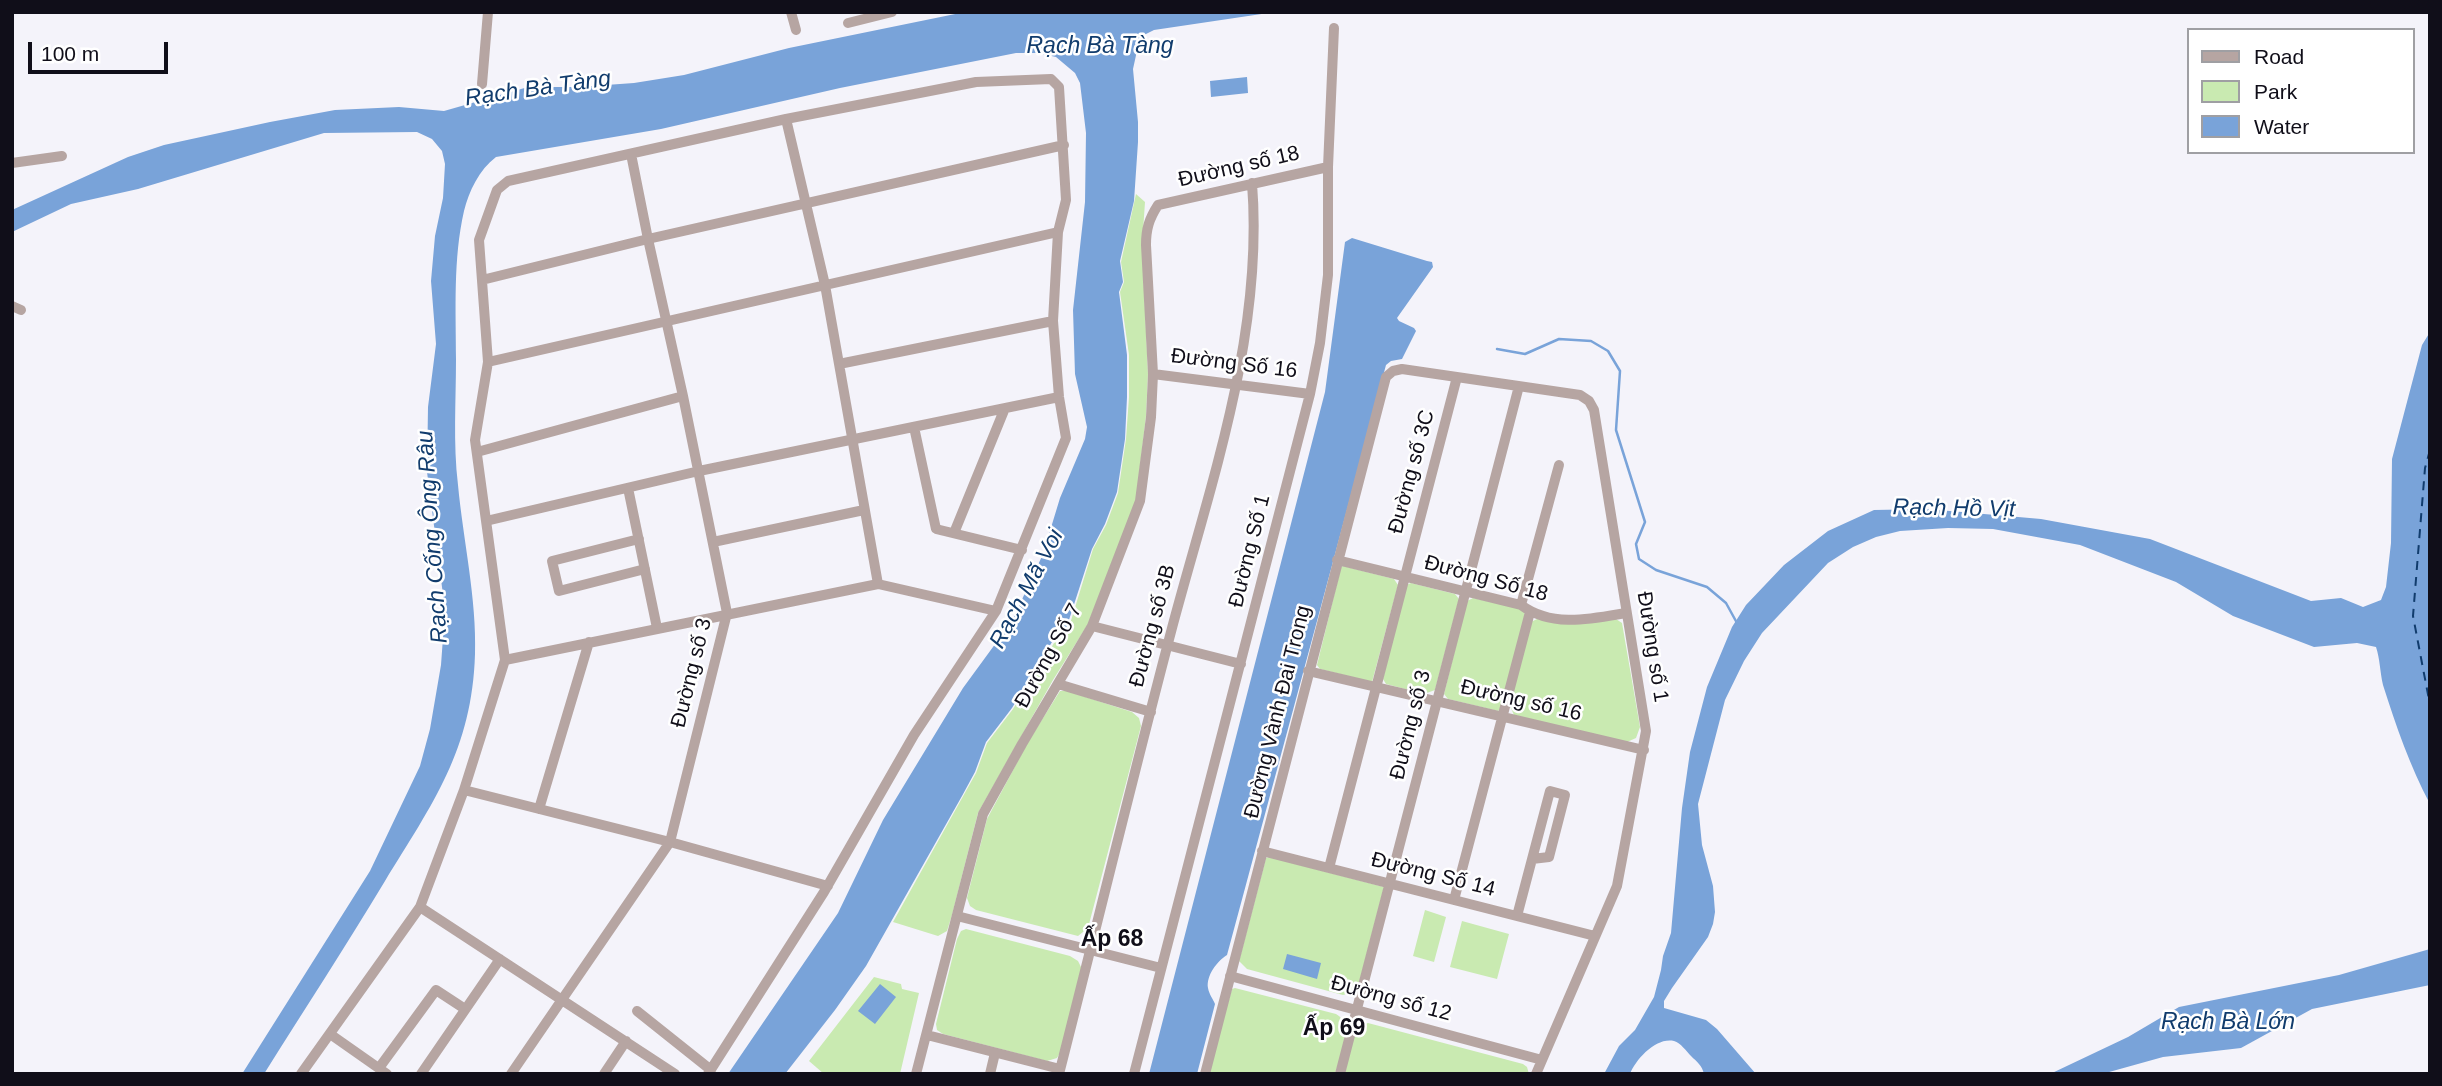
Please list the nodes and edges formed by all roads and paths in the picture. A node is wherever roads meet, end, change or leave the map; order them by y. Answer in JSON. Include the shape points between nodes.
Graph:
{"nodes":[{"id":1,"x":488,"y":12,"type":"edge"},
{"id":2,"x":791,"y":12,"type":"edge"},
{"id":3,"x":892,"y":12,"type":"edge"},
{"id":4,"x":848,"y":23,"type":"dead end"},
{"id":5,"x":1334,"y":28,"type":"dead end"},
{"id":6,"x":796,"y":30,"type":"dead end"},
{"id":7,"x":482,"y":84,"type":"dead end"},
{"id":8,"x":786,"y":119,"type":"junction"},
{"id":9,"x":1064,"y":145,"type":"junction"},
{"id":10,"x":631,"y":154,"type":"junction"},
{"id":11,"x":62,"y":156,"type":"dead end"},
{"id":12,"x":12,"y":163,"type":"edge"},
{"id":13,"x":1328,"y":167,"type":"junction"},
{"id":14,"x":1252,"y":183,"type":"junction"},
{"id":15,"x":806,"y":203,"type":"junction"},
{"id":16,"x":1158,"y":205,"type":"joint"},
{"id":17,"x":1058,"y":232,"type":"junction"},
{"id":18,"x":648,"y":239,"type":"junction"},
{"id":19,"x":482,"y":280,"type":"junction"},
{"id":20,"x":825,"y":285,"type":"junction"},
{"id":21,"x":667,"y":321,"type":"junction"},
{"id":22,"x":1053,"y":321,"type":"junction"},
{"id":23,"x":488,"y":362,"type":"junction"},
{"id":24,"x":839,"y":364,"type":"junction"},
{"id":25,"x":1402,"y":369,"type":"joint"},
{"id":26,"x":1153,"y":374,"type":"junction"},
{"id":27,"x":1457,"y":377,"type":"junction"},
{"id":28,"x":1237,"y":383,"type":"junction"},
{"id":29,"x":1519,"y":386,"type":"junction"},
{"id":30,"x":1310,"y":394,"type":"junction"},
{"id":31,"x":683,"y":396,"type":"junction"},
{"id":32,"x":1059,"y":397,"type":"junction"},
{"id":33,"x":1005,"y":408,"type":"junction"},
{"id":34,"x":914,"y":427,"type":"junction"},
{"id":35,"x":851,"y":440,"type":"junction"},
{"id":36,"x":477,"y":452,"type":"junction"},
{"id":37,"x":1559,"y":465,"type":"dead end"},
{"id":38,"x":699,"y":471,"type":"junction"},
{"id":39,"x":628,"y":488,"type":"junction"},
{"id":40,"x":864,"y":510,"type":"junction"},
{"id":41,"x":486,"y":521,"type":"junction"},
{"id":42,"x":954,"y":533,"type":"junction"},
{"id":43,"x":639,"y":539,"type":"junction"},
{"id":44,"x":713,"y":542,"type":"junction"},
{"id":45,"x":1022,"y":550,"type":"junction"},
{"id":46,"x":1337,"y":560,"type":"junction"},
{"id":47,"x":645,"y":569,"type":"junction"},
{"id":48,"x":1405,"y":577,"type":"junction"},
{"id":49,"x":878,"y":584,"type":"junction"},
{"id":50,"x":1465,"y":593,"type":"junction"},
{"id":51,"x":1525,"y":609,"type":"junction"},
{"id":52,"x":996,"y":611,"type":"junction"},
{"id":53,"x":727,"y":613,"type":"junction"},
{"id":54,"x":1626,"y":613,"type":"junction"},
{"id":55,"x":1092,"y":626,"type":"junction"},
{"id":56,"x":657,"y":628,"type":"junction"},
{"id":57,"x":589,"y":642,"type":"junction"},
{"id":58,"x":1168,"y":646,"type":"junction"},
{"id":59,"x":505,"y":660,"type":"junction"},
{"id":60,"x":1241,"y":664,"type":"junction"},
{"id":61,"x":1308,"y":671,"type":"junction"},
{"id":62,"x":1058,"y":684,"type":"junction"},
{"id":63,"x":1376,"y":687,"type":"junction"},
{"id":64,"x":1437,"y":701,"type":"junction"},
{"id":65,"x":1151,"y":712,"type":"junction"},
{"id":66,"x":1503,"y":717,"type":"junction"},
{"id":67,"x":1644,"y":750,"type":"junction"},
{"id":68,"x":464,"y":790,"type":"junction"},
{"id":69,"x":539,"y":809,"type":"junction"},
{"id":70,"x":670,"y":842,"type":"junction"},
{"id":71,"x":1262,"y":851,"type":"junction"},
{"id":72,"x":1532,"y":859,"type":"junction"},
{"id":73,"x":1329,"y":868,"type":"junction"},
{"id":74,"x":1390,"y":883,"type":"junction"},
{"id":75,"x":828,"y":886,"type":"junction"},
{"id":76,"x":1454,"y":900,"type":"junction"},
{"id":77,"x":420,"y":907,"type":"junction"},
{"id":78,"x":957,"y":916,"type":"junction"},
{"id":79,"x":1517,"y":916,"type":"junction"},
{"id":80,"x":1595,"y":936,"type":"junction"},
{"id":81,"x":1090,"y":950,"type":"junction"},
{"id":82,"x":500,"y":959,"type":"junction"},
{"id":83,"x":1161,"y":968,"type":"junction"},
{"id":84,"x":1230,"y":976,"type":"junction"},
{"id":85,"x":562,"y":999,"type":"junction"},
{"id":86,"x":466,"y":1009,"type":"junction"},
{"id":87,"x":1356,"y":1010,"type":"junction"},
{"id":88,"x":637,"y":1011,"type":"dead end"},
{"id":89,"x":330,"y":1034,"type":"junction"},
{"id":90,"x":927,"y":1035,"type":"junction"},
{"id":91,"x":626,"y":1041,"type":"junction"},
{"id":92,"x":995,"y":1053,"type":"junction"},
{"id":93,"x":1542,"y":1060,"type":"junction"},
{"id":94,"x":658,"y":1063,"type":"junction"},
{"id":95,"x":383,"y":1071,"type":"edge"},
{"id":96,"x":1060,"y":1071,"type":"edge"},
{"id":97,"x":710,"y":1072,"type":"edge"},
{"id":98,"x":301,"y":1074,"type":"edge"},
{"id":99,"x":421,"y":1074,"type":"edge"},
{"id":100,"x":511,"y":1074,"type":"edge"},
{"id":101,"x":604,"y":1074,"type":"edge"},
{"id":102,"x":649,"y":1074,"type":"edge"},
{"id":103,"x":675,"y":1074,"type":"edge"},
{"id":104,"x":916,"y":1074,"type":"edge"},
{"id":105,"x":990,"y":1074,"type":"edge"},
{"id":106,"x":1134,"y":1074,"type":"edge"},
{"id":107,"x":1205,"y":1074,"type":"edge"},
{"id":108,"x":1339,"y":1074,"type":"edge"},
{"id":109,"x":1536,"y":1074,"type":"edge"}],
"edges":[{"from":1,"to":7,"type":"street"},
{"from":2,"to":6,"type":"street"},
{"from":3,"to":4,"type":"street"},
{"from":5,"to":13,"type":"street","name":"Đường Số 1"},
{"from":8,"to":9,"type":"street","via":[[976,82],[1051,79],[1059,87]]},
{"from":8,"to":10,"type":"street"},
{"from":8,"to":15,"type":"street"},
{"from":9,"to":15,"type":"street"},
{"from":9,"to":17,"type":"street","via":[[1066,200]]},
{"from":10,"to":18,"type":"street","name":"Đường số 3"},
{"from":10,"to":19,"type":"street","via":[[508,181],[497,190],[480,240]]},
{"from":11,"to":12,"type":"street"},
{"from":13,"to":14,"type":"street","name":"Đường số 18"},
{"from":13,"to":30,"type":"street","name":"Đường Số 1","via":[[1328,275]]},
{"from":14,"to":16,"type":"street","name":"Đường số 18"},
{"from":14,"to":28,"type":"street","name":"Đường số 3B","via":[[1252,297]]},
{"from":15,"to":18,"type":"street"},
{"from":15,"to":20,"type":"street"},
{"from":16,"to":26,"type":"street","name":"Đường Số 7","via":[[1146,229]]},
{"from":17,"to":20,"type":"street"},
{"from":17,"to":22,"type":"street"},
{"from":18,"to":19,"type":"street"},
{"from":18,"to":21,"type":"street","name":"Đường số 3"},
{"from":19,"to":23,"type":"street"},
{"from":20,"to":21,"type":"street"},
{"from":20,"to":24,"type":"street"},
{"from":21,"to":23,"type":"street"},
{"from":21,"to":31,"type":"street","name":"Đường số 3"},
{"from":22,"to":24,"type":"street"},
{"from":22,"to":32,"type":"street"},
{"from":23,"to":36,"type":"street"},
{"from":24,"to":35,"type":"street"},
{"from":25,"to":27,"type":"street","name":"Đường số 1"},
{"from":25,"to":46,"type":"street","name":"Đường Vành Đai Trong","via":[[1386,377]]},
{"from":26,"to":28,"type":"street","name":"Đường Số 16"},
{"from":26,"to":55,"type":"street","name":"Đường Số 7","via":[[1140,501]]},
{"from":27,"to":29,"type":"street","name":"Đường số 1"},
{"from":27,"to":48,"type":"street","name":"Đường số 3C"},
{"from":28,"to":30,"type":"street","name":"Đường Số 16"},
{"from":28,"to":58,"type":"street","name":"Đường số 3B"},
{"from":29,"to":50,"type":"street","name":"Đường số 3"},
{"from":29,"to":54,"type":"street","name":"Đường số 1","via":[[1580,395],[1594,410]]},
{"from":30,"to":60,"type":"street","name":"Đường Số 1"},
{"from":31,"to":36,"type":"street"},
{"from":31,"to":38,"type":"street","name":"Đường số 3"},
{"from":32,"to":33,"type":"street"},
{"from":32,"to":45,"type":"street","via":[[1066,438]]},
{"from":33,"to":34,"type":"street"},
{"from":33,"to":42,"type":"street"},
{"from":34,"to":35,"type":"street"},
{"from":34,"to":42,"type":"street","via":[[936,529]]},
{"from":35,"to":38,"type":"street"},
{"from":35,"to":40,"type":"street"},
{"from":36,"to":41,"type":"street"},
{"from":37,"to":51,"type":"street"},
{"from":38,"to":39,"type":"street"},
{"from":38,"to":44,"type":"street","name":"Đường số 3"},
{"from":39,"to":41,"type":"street"},
{"from":39,"to":43,"type":"street"},
{"from":40,"to":44,"type":"street"},
{"from":40,"to":49,"type":"street"},
{"from":41,"to":59,"type":"street"},
{"from":42,"to":45,"type":"street"},
{"from":43,"to":47,"type":"street"},
{"from":43,"to":47,"type":"street","via":[[552,561],[559,591]]},
{"from":44,"to":53,"type":"street","name":"Đường số 3"},
{"from":45,"to":52,"type":"street"},
{"from":46,"to":48,"type":"street","name":"Đường Số 18"},
{"from":46,"to":61,"type":"street","name":"Đường Vành Đai Trong"},
{"from":47,"to":56,"type":"street"},
{"from":48,"to":50,"type":"street","name":"Đường Số 18"},
{"from":48,"to":63,"type":"street"},
{"from":49,"to":52,"type":"street"},
{"from":49,"to":53,"type":"street"},
{"from":50,"to":51,"type":"street","name":"Đường Số 18"},
{"from":50,"to":64,"type":"street","name":"Đường số 3"},
{"from":51,"to":54,"type":"street","name":"Đường Số 18","via":[[1571,622]]},
{"from":51,"to":66,"type":"street"},
{"from":52,"to":75,"type":"street","via":[[914,735]]},
{"from":53,"to":56,"type":"street"},
{"from":53,"to":70,"type":"street","name":"Đường số 3"},
{"from":54,"to":67,"type":"street","name":"Đường số 1","via":[[1646,731]]},
{"from":55,"to":58,"type":"street"},
{"from":55,"to":62,"type":"street","name":"Đường Số 7"},
{"from":56,"to":57,"type":"street"},
{"from":57,"to":59,"type":"street"},
{"from":57,"to":69,"type":"street"},
{"from":58,"to":60,"type":"street"},
{"from":58,"to":65,"type":"street","name":"Đường số 3B"},
{"from":59,"to":68,"type":"street"},
{"from":60,"to":83,"type":"street","name":"Đường Số 1"},
{"from":61,"to":63,"type":"street","name":"Đường số 16"},
{"from":61,"to":71,"type":"street","name":"Đường Vành Đai Trong"},
{"from":62,"to":65,"type":"street"},
{"from":62,"to":78,"type":"street","name":"Đường Số 7","via":[[984,814]]},
{"from":63,"to":64,"type":"street","name":"Đường số 16"},
{"from":63,"to":73,"type":"street"},
{"from":64,"to":66,"type":"street","name":"Đường số 16"},
{"from":64,"to":74,"type":"street","name":"Đường số 3"},
{"from":65,"to":81,"type":"street","name":"Đường số 3B"},
{"from":66,"to":67,"type":"street","name":"Đường số 16"},
{"from":66,"to":76,"type":"street"},
{"from":67,"to":80,"type":"street","name":"Đường số 1","via":[[1618,886]]},
{"from":68,"to":69,"type":"street"},
{"from":68,"to":77,"type":"street"},
{"from":69,"to":70,"type":"street"},
{"from":70,"to":75,"type":"street"},
{"from":70,"to":85,"type":"street","name":"Đường số 3"},
{"from":71,"to":73,"type":"street","name":"Đường Số 14"},
{"from":71,"to":84,"type":"street","name":"Đường Vành Đai Trong"},
{"from":72,"to":72,"type":"street","via":[[1550,791],[1565,795],[1549,857]]},
{"from":72,"to":79,"type":"street"},
{"from":73,"to":74,"type":"street","name":"Đường Số 14"},
{"from":74,"to":76,"type":"street","name":"Đường Số 14"},
{"from":74,"to":87,"type":"street","name":"Đường số 3"},
{"from":75,"to":97,"type":"street"},
{"from":76,"to":79,"type":"street","name":"Đường Số 14"},
{"from":77,"to":82,"type":"street"},
{"from":77,"to":89,"type":"street"},
{"from":78,"to":81,"type":"street"},
{"from":78,"to":90,"type":"street","name":"Đường Số 7"},
{"from":79,"to":80,"type":"street","name":"Đường Số 14"},
{"from":80,"to":93,"type":"street","name":"Đường số 1"},
{"from":81,"to":83,"type":"street"},
{"from":81,"to":96,"type":"street","name":"Đường số 3B"},
{"from":82,"to":85,"type":"street"},
{"from":82,"to":86,"type":"street"},
{"from":83,"to":106,"type":"street","name":"Đường Số 1"},
{"from":84,"to":87,"type":"street","name":"Đường số 12"},
{"from":84,"to":107,"type":"street","name":"Đường Vành Đai Trong"},
{"from":85,"to":91,"type":"street"},
{"from":85,"to":100,"type":"street","name":"Đường số 3"},
{"from":86,"to":95,"type":"street","via":[[436,990]]},
{"from":86,"to":99,"type":"street"},
{"from":87,"to":93,"type":"street","name":"Đường số 12"},
{"from":87,"to":108,"type":"street","name":"Đường số 3"},
{"from":88,"to":97,"type":"street"},
{"from":89,"to":95,"type":"street"},
{"from":89,"to":98,"type":"street"},
{"from":90,"to":92,"type":"street"},
{"from":90,"to":104,"type":"street","name":"Đường Số 7"},
{"from":91,"to":94,"type":"street"},
{"from":91,"to":101,"type":"street"},
{"from":92,"to":96,"type":"street"},
{"from":92,"to":105,"type":"street"},
{"from":93,"to":109,"type":"street","name":"Đường số 1"},
{"from":94,"to":102,"type":"street"},
{"from":94,"to":103,"type":"street"}]}
